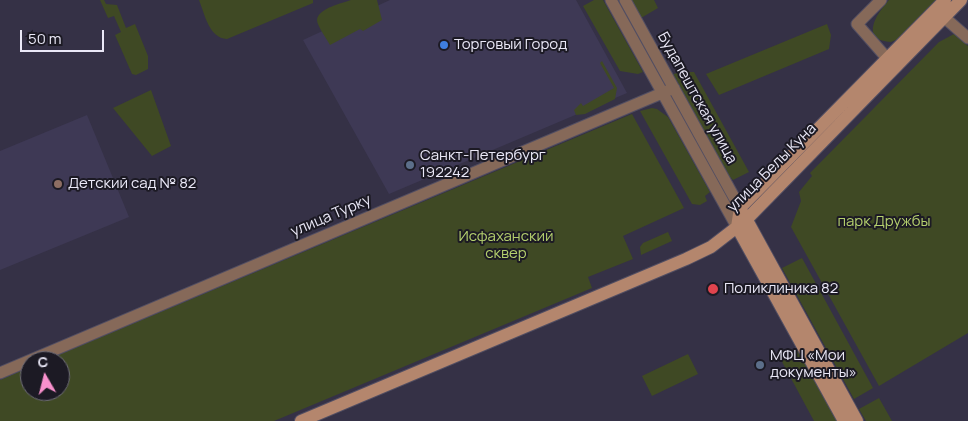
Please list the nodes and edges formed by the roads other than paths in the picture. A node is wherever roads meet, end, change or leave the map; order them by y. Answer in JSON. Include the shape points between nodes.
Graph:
{"nodes":[{"id":1,"x":611,"y":0,"type":"edge"},
{"id":2,"x":625,"y":0,"type":"edge"},
{"id":3,"x":881,"y":0,"type":"edge"},
{"id":4,"x":945,"y":0,"type":"edge"},
{"id":5,"x":961,"y":0,"type":"edge"},
{"id":6,"x":940,"y":13,"type":"junction"},
{"id":7,"x":968,"y":38,"type":"edge"},
{"id":8,"x":890,"y":63,"type":"junction"},
{"id":9,"x":669,"y":91,"type":"junction"},
{"id":10,"x":741,"y":218,"type":"junction"},
{"id":11,"x":0,"y":373,"type":"edge"},
{"id":12,"x":301,"y":421,"type":"edge"},
{"id":13,"x":844,"y":421,"type":"edge"},
{"id":14,"x":858,"y":421,"type":"edge"}],
"edges":[{"from":1,"to":9,"type":"street","name":"Будапештская улица"},
{"from":2,"to":9,"type":"street","name":"Будапештская улица"},
{"from":3,"to":8,"type":"street","via":[[857,24]]},
{"from":4,"to":6,"type":"street","name":"улица Белы Куна"},
{"from":5,"to":6,"type":"street","name":"улица Белы Куна"},
{"from":6,"to":7,"type":"street"},
{"from":6,"to":8,"type":"street","name":"улица Белы Куна"},
{"from":8,"to":10,"type":"street","name":"улица Белы Куна"},
{"from":9,"to":10,"type":"street","name":"Будапештская улица"},
{"from":9,"to":10,"type":"street","name":"Будапештская улица"},
{"from":9,"to":11,"type":"street","name":"улица Турку"},
{"from":10,"to":12,"type":"street","via":[[711,247],[686,259]]},
{"from":10,"to":13,"type":"street","name":"Будапештская улица"},
{"from":10,"to":14,"type":"street","name":"Будапештская улица"}]}
